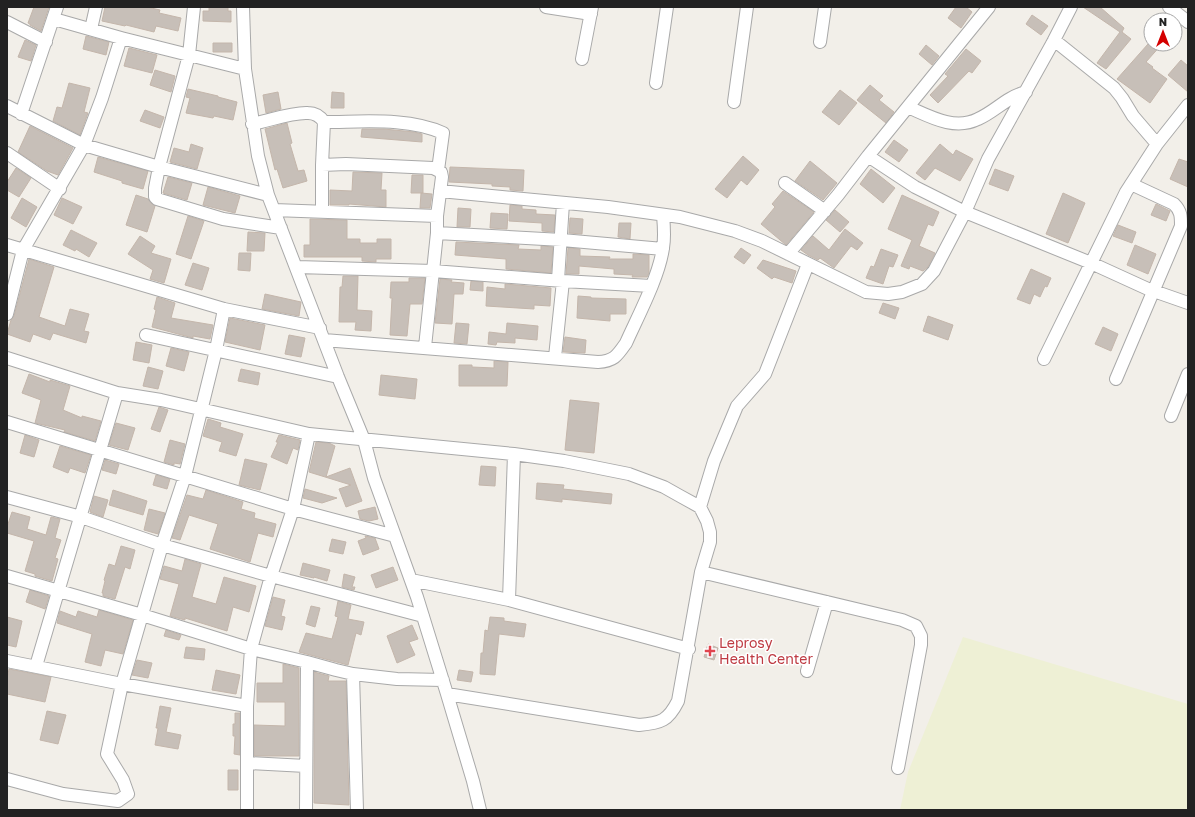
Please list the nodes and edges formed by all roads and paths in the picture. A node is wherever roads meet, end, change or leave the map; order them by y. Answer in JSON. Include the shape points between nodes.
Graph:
{"nodes":[{"id":1,"x":96,"y":7,"type":"edge"},
{"id":2,"x":194,"y":7,"type":"edge"},
{"id":3,"x":244,"y":7,"type":"edge"},
{"id":4,"x":546,"y":7,"type":"edge"},
{"id":5,"x":666,"y":7,"type":"edge"},
{"id":6,"x":747,"y":7,"type":"edge"},
{"id":7,"x":825,"y":7,"type":"edge"},
{"id":8,"x":989,"y":7,"type":"edge"},
{"id":9,"x":1071,"y":7,"type":"edge"},
{"id":10,"x":1169,"y":7,"type":"edge"},
{"id":11,"x":592,"y":10,"type":"edge"},
{"id":12,"x":56,"y":13,"type":"edge"},
{"id":13,"x":7,"y":22,"type":"edge"},
{"id":14,"x":1188,"y":22,"type":"edge"},
{"id":15,"x":91,"y":29,"type":"junction"},
{"id":16,"x":121,"y":38,"type":"junction"},
{"id":17,"x":1054,"y":40,"type":"junction"},
{"id":18,"x":46,"y":42,"type":"junction"},
{"id":19,"x":820,"y":42,"type":"dead end"},
{"id":20,"x":189,"y":55,"type":"junction"},
{"id":21,"x":582,"y":59,"type":"dead end"},
{"id":22,"x":245,"y":69,"type":"junction"},
{"id":23,"x":656,"y":83,"type":"dead end"},
{"id":24,"x":1026,"y":92,"type":"junction"},
{"id":25,"x":734,"y":102,"type":"dead end"},
{"id":26,"x":1188,"y":105,"type":"edge"},
{"id":27,"x":7,"y":106,"type":"edge"},
{"id":28,"x":908,"y":107,"type":"junction"},
{"id":29,"x":21,"y":114,"type":"junction"},
{"id":30,"x":324,"y":122,"type":"junction"},
{"id":31,"x":252,"y":124,"type":"junction"},
{"id":32,"x":1157,"y":144,"type":"junction"},
{"id":33,"x":84,"y":146,"type":"junction"},
{"id":34,"x":7,"y":153,"type":"edge"},
{"id":35,"x":868,"y":156,"type":"junction"},
{"id":36,"x":322,"y":165,"type":"junction"},
{"id":37,"x":159,"y":167,"type":"junction"},
{"id":38,"x":438,"y":170,"type":"junction"},
{"id":39,"x":785,"y":183,"type":"dead end"},
{"id":40,"x":1131,"y":184,"type":"junction"},
{"id":41,"x":60,"y":189,"type":"junction"},
{"id":42,"x":440,"y":191,"type":"junction"},
{"id":43,"x":268,"y":195,"type":"junction"},
{"id":44,"x":563,"y":203,"type":"junction"},
{"id":45,"x":274,"y":210,"type":"junction"},
{"id":46,"x":322,"y":211,"type":"junction"},
{"id":47,"x":825,"y":211,"type":"junction"},
{"id":48,"x":965,"y":212,"type":"junction"},
{"id":49,"x":663,"y":215,"type":"junction"},
{"id":50,"x":437,"y":216,"type":"junction"},
{"id":51,"x":281,"y":228,"type":"junction"},
{"id":52,"x":437,"y":233,"type":"junction"},
{"id":53,"x":562,"y":240,"type":"junction"},
{"id":54,"x":7,"y":245,"type":"edge"},
{"id":55,"x":663,"y":249,"type":"junction"},
{"id":56,"x":23,"y":250,"type":"junction"},
{"id":57,"x":788,"y":254,"type":"junction"},
{"id":58,"x":1091,"y":263,"type":"junction"},
{"id":59,"x":808,"y":264,"type":"junction"},
{"id":60,"x":297,"y":267,"type":"junction"},
{"id":61,"x":433,"y":271,"type":"junction"},
{"id":62,"x":561,"y":281,"type":"junction"},
{"id":63,"x":651,"y":286,"type":"junction"},
{"id":64,"x":1153,"y":291,"type":"junction"},
{"id":65,"x":1188,"y":303,"type":"edge"},
{"id":66,"x":224,"y":309,"type":"junction"},
{"id":67,"x":7,"y":314,"type":"edge"},
{"id":68,"x":320,"y":328,"type":"junction"},
{"id":69,"x":146,"y":335,"type":"dead end"},
{"id":70,"x":324,"y":340,"type":"junction"},
{"id":71,"x":425,"y":347,"type":"junction"},
{"id":72,"x":216,"y":350,"type":"junction"},
{"id":73,"x":555,"y":357,"type":"junction"},
{"id":74,"x":7,"y":358,"type":"edge"},
{"id":75,"x":1044,"y":359,"type":"dead end"},
{"id":76,"x":1188,"y":374,"type":"edge"},
{"id":77,"x":338,"y":377,"type":"junction"},
{"id":78,"x":1116,"y":379,"type":"dead end"},
{"id":79,"x":117,"y":393,"type":"junction"},
{"id":80,"x":201,"y":409,"type":"junction"},
{"id":81,"x":1171,"y":416,"type":"dead end"},
{"id":82,"x":7,"y":422,"type":"edge"},
{"id":83,"x":309,"y":434,"type":"junction"},
{"id":84,"x":364,"y":440,"type":"junction"},
{"id":85,"x":100,"y":451,"type":"junction"},
{"id":86,"x":514,"y":454,"type":"junction"},
{"id":87,"x":185,"y":476,"type":"junction"},
{"id":88,"x":7,"y":497,"type":"edge"},
{"id":89,"x":700,"y":507,"type":"junction"},
{"id":90,"x":293,"y":509,"type":"junction"},
{"id":91,"x":81,"y":517,"type":"junction"},
{"id":92,"x":395,"y":536,"type":"junction"},
{"id":93,"x":162,"y":545,"type":"junction"},
{"id":94,"x":702,"y":572,"type":"junction"},
{"id":95,"x":7,"y":576,"type":"edge"},
{"id":96,"x":271,"y":576,"type":"junction"},
{"id":97,"x":410,"y":580,"type":"junction"},
{"id":98,"x":59,"y":591,"type":"junction"},
{"id":99,"x":509,"y":600,"type":"junction"},
{"id":100,"x":827,"y":602,"type":"junction"},
{"id":101,"x":142,"y":616,"type":"junction"},
{"id":102,"x":423,"y":616,"type":"junction"},
{"id":103,"x":251,"y":649,"type":"junction"},
{"id":104,"x":689,"y":649,"type":"junction"},
{"id":105,"x":7,"y":660,"type":"edge"},
{"id":106,"x":307,"y":662,"type":"junction"},
{"id":107,"x":36,"y":666,"type":"junction"},
{"id":108,"x":806,"y":671,"type":"dead end"},
{"id":109,"x":353,"y":674,"type":"junction"},
{"id":110,"x":443,"y":680,"type":"junction"},
{"id":111,"x":122,"y":684,"type":"junction"},
{"id":112,"x":447,"y":694,"type":"junction"},
{"id":113,"x":247,"y":706,"type":"junction"},
{"id":114,"x":248,"y":763,"type":"junction"},
{"id":115,"x":306,"y":766,"type":"junction"},
{"id":116,"x":898,"y":768,"type":"dead end"},
{"id":117,"x":7,"y":779,"type":"edge"},
{"id":118,"x":247,"y":810,"type":"edge"},
{"id":119,"x":306,"y":810,"type":"edge"},
{"id":120,"x":357,"y":810,"type":"edge"},
{"id":121,"x":480,"y":810,"type":"edge"}],
"edges":[{"from":1,"to":15,"type":"street"},
{"from":2,"to":20,"type":"street"},
{"from":3,"to":22,"type":"street"},
{"from":4,"to":11,"type":"street"},
{"from":5,"to":23,"type":"street"},
{"from":6,"to":25,"type":"street"},
{"from":7,"to":19,"type":"street"},
{"from":8,"to":28,"type":"street"},
{"from":9,"to":17,"type":"street"},
{"from":10,"to":14,"type":"street"},
{"from":11,"to":21,"type":"street"},
{"from":12,"to":15,"type":"street"},
{"from":12,"to":18,"type":"street"},
{"from":13,"to":18,"type":"street"},
{"from":15,"to":16,"type":"street"},
{"from":16,"to":20,"type":"street"},
{"from":16,"to":33,"type":"street"},
{"from":17,"to":24,"type":"street"},
{"from":17,"to":32,"type":"street","via":[[1114,88]]},
{"from":18,"to":29,"type":"street"},
{"from":20,"to":22,"type":"street"},
{"from":20,"to":37,"type":"street"},
{"from":22,"to":31,"type":"street"},
{"from":24,"to":28,"type":"street","via":[[1011,97],[978,120],[960,123],[940,121]]},
{"from":24,"to":48,"type":"street","via":[[988,159]]},
{"from":26,"to":32,"type":"street"},
{"from":27,"to":29,"type":"street"},
{"from":28,"to":35,"type":"street"},
{"from":29,"to":33,"type":"street"},
{"from":30,"to":31,"type":"street","via":[[316,114],[309,113]]},
{"from":30,"to":36,"type":"street"},
{"from":30,"to":38,"type":"street","via":[[402,122],[443,133]]},
{"from":31,"to":43,"type":"street"},
{"from":32,"to":40,"type":"street"},
{"from":33,"to":37,"type":"street"},
{"from":33,"to":41,"type":"street"},
{"from":34,"to":41,"type":"street"},
{"from":35,"to":47,"type":"street"},
{"from":35,"to":48,"type":"street","via":[[914,187]]},
{"from":36,"to":38,"type":"street","via":[[346,164]]},
{"from":36,"to":46,"type":"street"},
{"from":37,"to":43,"type":"street"},
{"from":37,"to":51,"type":"street","via":[[154,194],[157,199],[223,219]]},
{"from":38,"to":42,"type":"street","via":[[442,177]]},
{"from":39,"to":47,"type":"street"},
{"from":40,"to":58,"type":"street"},
{"from":40,"to":64,"type":"street","via":[[1174,204],[1181,213],[1181,226]]},
{"from":41,"to":56,"type":"street"},
{"from":42,"to":44,"type":"street"},
{"from":42,"to":50,"type":"street"},
{"from":43,"to":45,"type":"street"},
{"from":44,"to":49,"type":"street"},
{"from":44,"to":53,"type":"street"},
{"from":45,"to":46,"type":"street"},
{"from":45,"to":51,"type":"street"},
{"from":46,"to":50,"type":"street"},
{"from":47,"to":57,"type":"street"},
{"from":48,"to":58,"type":"street"},
{"from":48,"to":59,"type":"street","via":[[934,272],[922,284],[902,292],[866,292]]},
{"from":49,"to":55,"type":"street"},
{"from":49,"to":57,"type":"street","via":[[735,232],[762,241]]},
{"from":50,"to":52,"type":"street"},
{"from":51,"to":60,"type":"street"},
{"from":52,"to":53,"type":"street"},
{"from":52,"to":61,"type":"street"},
{"from":53,"to":55,"type":"street"},
{"from":53,"to":62,"type":"street"},
{"from":54,"to":56,"type":"street"},
{"from":55,"to":63,"type":"street"},
{"from":56,"to":66,"type":"street"},
{"from":56,"to":67,"type":"street"},
{"from":57,"to":59,"type":"street"},
{"from":58,"to":64,"type":"street"},
{"from":58,"to":75,"type":"street"},
{"from":59,"to":89,"type":"street","via":[[766,374],[737,406],[714,461]]},
{"from":60,"to":61,"type":"street"},
{"from":60,"to":68,"type":"street"},
{"from":61,"to":62,"type":"street"},
{"from":61,"to":71,"type":"street"},
{"from":62,"to":63,"type":"street"},
{"from":62,"to":73,"type":"street"},
{"from":63,"to":73,"type":"street","via":[[626,343],[613,359],[598,362]]},
{"from":64,"to":65,"type":"street"},
{"from":64,"to":78,"type":"street"},
{"from":66,"to":68,"type":"street"},
{"from":66,"to":72,"type":"street"},
{"from":68,"to":70,"type":"street"},
{"from":69,"to":72,"type":"street"},
{"from":70,"to":71,"type":"street"},
{"from":70,"to":77,"type":"street"},
{"from":71,"to":73,"type":"street"},
{"from":72,"to":77,"type":"street"},
{"from":72,"to":80,"type":"street"},
{"from":74,"to":79,"type":"street"},
{"from":76,"to":81,"type":"street"},
{"from":77,"to":84,"type":"street"},
{"from":79,"to":80,"type":"street"},
{"from":79,"to":85,"type":"street"},
{"from":80,"to":83,"type":"street"},
{"from":80,"to":87,"type":"street"},
{"from":82,"to":85,"type":"street"},
{"from":83,"to":84,"type":"street"},
{"from":83,"to":90,"type":"street"},
{"from":84,"to":86,"type":"street"},
{"from":84,"to":92,"type":"street","via":[[374,478]]},
{"from":85,"to":87,"type":"street"},
{"from":85,"to":91,"type":"street"},
{"from":86,"to":89,"type":"street","via":[[629,474],[664,487]]},
{"from":86,"to":99,"type":"street"},
{"from":87,"to":90,"type":"street"},
{"from":87,"to":93,"type":"street"},
{"from":88,"to":91,"type":"street"},
{"from":89,"to":94,"type":"street","via":[[710,532]]},
{"from":90,"to":92,"type":"street"},
{"from":90,"to":96,"type":"street"},
{"from":91,"to":93,"type":"street"},
{"from":91,"to":98,"type":"street"},
{"from":92,"to":97,"type":"street"},
{"from":93,"to":96,"type":"street"},
{"from":93,"to":101,"type":"street"},
{"from":94,"to":100,"type":"street"},
{"from":94,"to":104,"type":"street"},
{"from":95,"to":98,"type":"street"},
{"from":96,"to":102,"type":"street"},
{"from":96,"to":103,"type":"street"},
{"from":97,"to":99,"type":"street"},
{"from":97,"to":102,"type":"street"},
{"from":98,"to":101,"type":"street"},
{"from":98,"to":107,"type":"street"},
{"from":99,"to":104,"type":"street"},
{"from":100,"to":108,"type":"street"},
{"from":100,"to":116,"type":"street","via":[[902,620],[916,626],[921,636]]},
{"from":101,"to":103,"type":"street"},
{"from":101,"to":111,"type":"street"},
{"from":102,"to":110,"type":"street"},
{"from":103,"to":106,"type":"street"},
{"from":103,"to":113,"type":"street"},
{"from":104,"to":112,"type":"street","via":[[678,701],[672,714],[657,724],[639,725]]},
{"from":105,"to":107,"type":"street"},
{"from":106,"to":109,"type":"street"},
{"from":106,"to":115,"type":"street"},
{"from":107,"to":111,"type":"street"},
{"from":109,"to":110,"type":"street","via":[[397,679]]},
{"from":109,"to":120,"type":"street"},
{"from":110,"to":112,"type":"street"},
{"from":111,"to":113,"type":"street"},
{"from":111,"to":117,"type":"street","via":[[107,754],[123,780],[128,794],[118,801],[63,794]]},
{"from":112,"to":121,"type":"street"},
{"from":113,"to":114,"type":"street"},
{"from":114,"to":115,"type":"street"},
{"from":114,"to":118,"type":"street"},
{"from":115,"to":119,"type":"street"}]}
